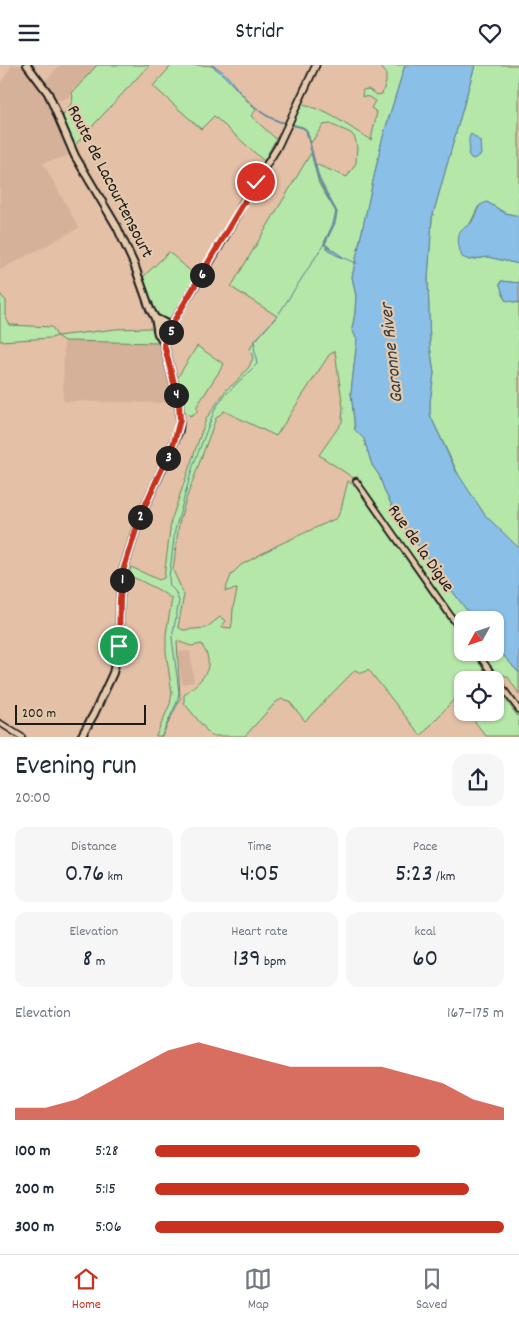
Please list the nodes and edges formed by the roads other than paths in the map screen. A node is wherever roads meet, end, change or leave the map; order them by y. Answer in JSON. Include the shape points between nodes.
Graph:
{"nodes":[{"id":1,"x":27,"y":65,"type":"edge"},
{"id":2,"x":316,"y":65,"type":"edge"},
{"id":3,"x":155,"y":318,"type":"junction"},
{"id":4,"x":174,"y":321,"type":"junction"},
{"id":5,"x":164,"y":323,"type":"junction"},
{"id":6,"x":157,"y":328,"type":"junction"},
{"id":7,"x":170,"y":332,"type":"junction"},
{"id":8,"x":160,"y":336,"type":"junction"},
{"id":9,"x":164,"y":344,"type":"junction"},
{"id":10,"x":356,"y":481,"type":"dead end"},
{"id":11,"x":454,"y":621,"type":"edge"},
{"id":12,"x":483,"y":661,"type":"edge"},
{"id":13,"x":519,"y":710,"type":"edge"},
{"id":14,"x":0,"y":723,"type":"edge"},
{"id":15,"x":22,"y":737,"type":"edge"},
{"id":16,"x":81,"y":737,"type":"edge"}],
"edges":[{"from":1,"to":3,"type":"main road","name":"Route de Lacourtensourt","via":[[48,93],[75,156],[117,227]]},
{"from":2,"to":4,"type":"street","via":[[277,147]]},
{"from":3,"to":5,"type":"main road"},
{"from":3,"to":6,"type":"main road","name":"Route de Lacourtensourt"},
{"from":4,"to":5,"type":"street"},
{"from":4,"to":7,"type":"street"},
{"from":5,"to":6,"type":"main road"},
{"from":5,"to":7,"type":"main road"},
{"from":6,"to":8,"type":"main road","name":"Route de Lacourtensourt"},
{"from":7,"to":8,"type":"main road"},
{"from":7,"to":9,"type":"main road"},
{"from":8,"to":9,"type":"main road","name":"Route de Lacourtensourt"},
{"from":9,"to":16,"type":"main road","name":"Route de Lacourtensourt","via":[[179,403],[179,430],[140,517],[123,571],[119,646],[112,673]]},
{"from":10,"to":11,"type":"street","name":"Rue de la Digue"},
{"from":12,"to":13,"type":"street"},
{"from":14,"to":15,"type":"street"}]}
